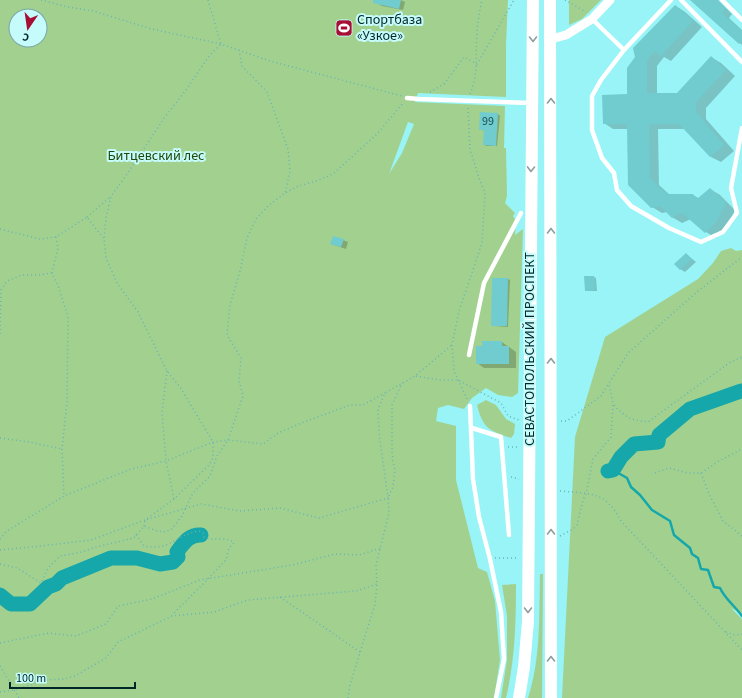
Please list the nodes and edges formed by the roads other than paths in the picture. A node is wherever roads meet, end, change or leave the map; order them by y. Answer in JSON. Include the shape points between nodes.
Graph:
{"nodes":[{"id":1,"x":533,"y":0,"type":"edge"},
{"id":2,"x":550,"y":0,"type":"edge"},
{"id":3,"x":610,"y":0,"type":"edge"},
{"id":4,"x":672,"y":0,"type":"edge"},
{"id":5,"x":680,"y":0,"type":"edge"},
{"id":6,"x":722,"y":0,"type":"edge"},
{"id":7,"x":593,"y":18,"type":"junction"},
{"id":8,"x":742,"y":20,"type":"edge"},
{"id":9,"x":551,"y":39,"type":"junction"},
{"id":10,"x":624,"y":50,"type":"junction"},
{"id":11,"x":742,"y":62,"type":"edge"},
{"id":12,"x":407,"y":98,"type":"road end"},
{"id":13,"x":532,"y":103,"type":"junction"},
{"id":14,"x":742,"y":128,"type":"edge"},
{"id":15,"x":521,"y":213,"type":"dead end"},
{"id":16,"x":469,"y":355,"type":"dead end"},
{"id":17,"x":470,"y":406,"type":"road end"},
{"id":18,"x":472,"y":428,"type":"junction"},
{"id":19,"x":509,"y":535,"type":"dead end"},
{"id":20,"x":496,"y":698,"type":"edge"},
{"id":21,"x":519,"y":698,"type":"edge"},
{"id":22,"x":551,"y":698,"type":"edge"}],
"edges":[{"from":1,"to":13,"type":"main road","name":"СЕВАСТОПОЛЬСКИЙ ПРОСПЕКТ","one_way":true},
{"from":2,"to":9,"type":"main road","name":"СЕВАСТОПОЛЬСКИЙ ПРОСПЕКТ"},
{"from":3,"to":7,"type":"street"},
{"from":4,"to":10,"type":"lane"},
{"from":5,"to":11,"type":"lane"},
{"from":6,"to":8,"type":"lane"},
{"from":7,"to":9,"type":"street","via":[[566,35]]},
{"from":7,"to":10,"type":"lane"},
{"from":22,"to":9,"type":"main road","name":"СЕВАСТОПОЛЬСКИЙ ПРОСПЕКТ","one_way":true},
{"from":10,"to":14,"type":"lane","via":[[592,96],[592,130],[602,158],[614,173],[617,190],[631,206],[701,242],[723,232],[737,213],[731,188]]},
{"from":12,"to":13,"type":"lane"},
{"from":13,"to":21,"type":"main road","name":"СЕВАСТОПОЛЬСКИЙ ПРОСПЕКТ","one_way":true,"via":[[528,621]]},
{"from":15,"to":16,"type":"lane","via":[[484,283]]},
{"from":17,"to":18,"type":"lane"},
{"from":18,"to":19,"type":"lane","via":[[502,437]]},
{"from":18,"to":20,"type":"lane","via":[[473,479],[501,612],[504,659]]}]}
